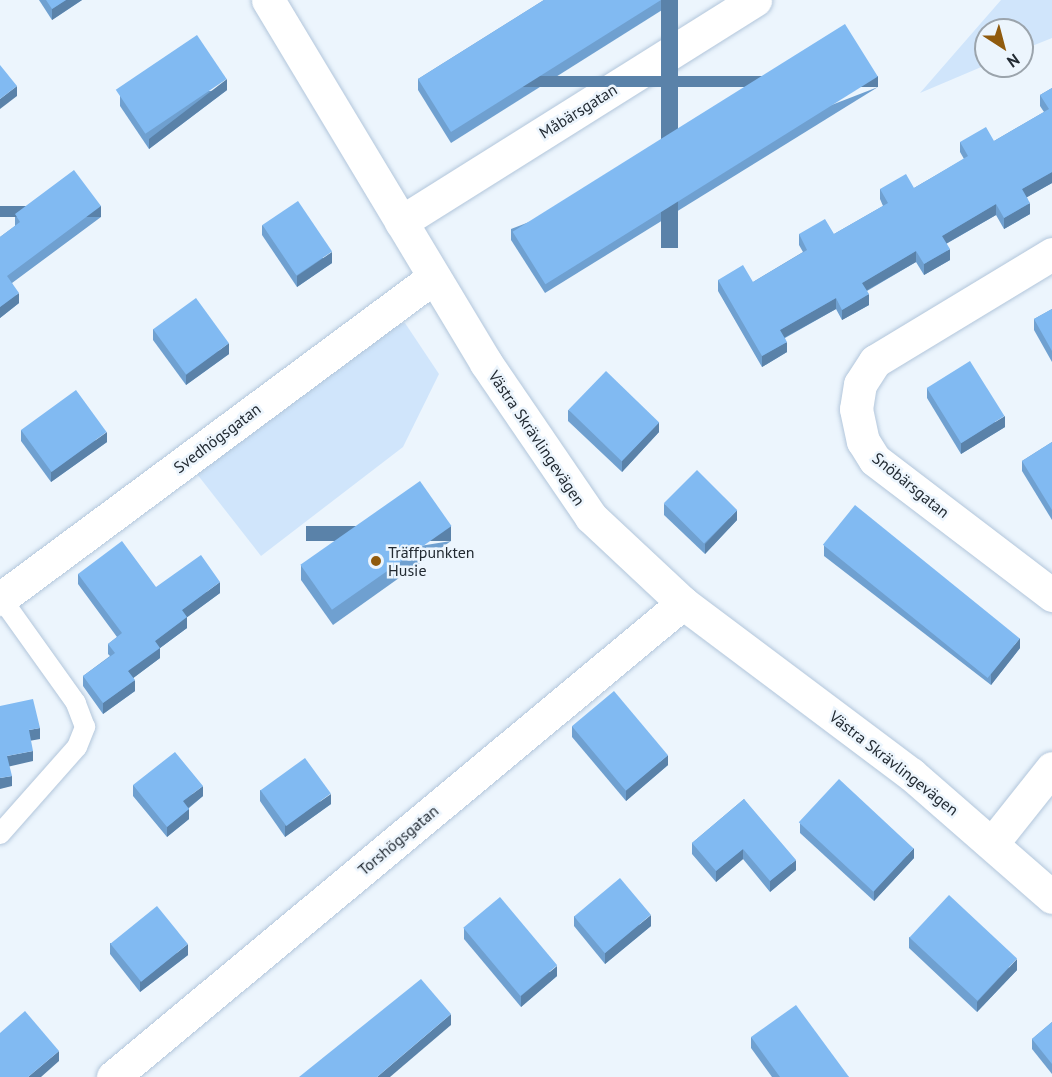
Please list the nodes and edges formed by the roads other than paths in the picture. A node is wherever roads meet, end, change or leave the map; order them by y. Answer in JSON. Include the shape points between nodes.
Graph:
{"nodes":[{"id":1,"x":268,"y":0,"type":"edge"},
{"id":2,"x":755,"y":0,"type":"edge"},
{"id":3,"x":401,"y":222,"type":"junction"},
{"id":4,"x":1052,"y":254,"type":"edge"},
{"id":5,"x":434,"y":277,"type":"junction"},
{"id":6,"x":1052,"y":595,"type":"edge"},
{"id":7,"x":1,"y":598,"type":"edge"},
{"id":8,"x":683,"y":603,"type":"junction"},
{"id":9,"x":1052,"y":768,"type":"edge"},
{"id":10,"x":0,"y":834,"type":"edge"},
{"id":11,"x":994,"y":841,"type":"junction"},
{"id":12,"x":1052,"y":897,"type":"edge"},
{"id":13,"x":113,"y":1077,"type":"edge"}],
"edges":[{"from":1,"to":3,"type":"street","name":"Västra Skrävlingevägen"},
{"from":2,"to":3,"type":"street","name":"Måbärsgatan"},
{"from":3,"to":5,"type":"street","name":"Västra Skrävlingevägen"},
{"from":4,"to":6,"type":"street","name":"Snöbärsgatan","via":[[875,361],[861,384],[856,409],[862,441],[875,460]]},
{"from":5,"to":7,"type":"street","name":"Svedhögsgatan"},
{"from":5,"to":8,"type":"street","name":"Västra Skrävlingevägen","via":[[564,484],[616,544]]},
{"from":7,"to":10,"type":"lane","via":[[76,703],[85,727],[77,747]]},
{"from":8,"to":11,"type":"street","name":"Västra Skrävlingevägen"},
{"from":8,"to":13,"type":"street","name":"Torshögsgatan"},
{"from":9,"to":11,"type":"street"},
{"from":11,"to":12,"type":"street","name":"Västra Skrävlingevägen"}]}
